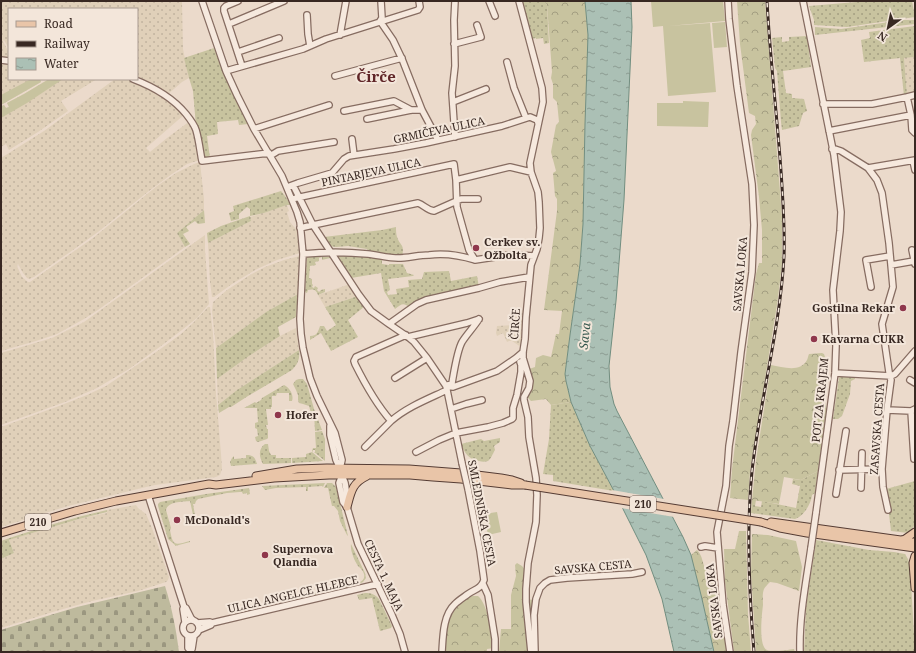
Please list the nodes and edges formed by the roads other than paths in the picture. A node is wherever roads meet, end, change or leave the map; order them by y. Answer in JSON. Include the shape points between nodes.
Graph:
{"nodes":[{"id":1,"x":202,"y":1,"type":"edge"},
{"id":2,"x":238,"y":1,"type":"edge"},
{"id":3,"x":284,"y":1,"type":"edge"},
{"id":4,"x":346,"y":1,"type":"edge"},
{"id":5,"x":381,"y":1,"type":"edge"},
{"id":6,"x":419,"y":1,"type":"edge"},
{"id":7,"x":455,"y":1,"type":"edge"},
{"id":8,"x":489,"y":1,"type":"edge"},
{"id":9,"x":519,"y":1,"type":"edge"},
{"id":10,"x":728,"y":1,"type":"edge"},
{"id":11,"x":803,"y":1,"type":"edge"},
{"id":12,"x":307,"y":15,"type":"dead end"},
{"id":13,"x":495,"y":16,"type":"dead end"},
{"id":14,"x":380,"y":21,"type":"junction"},
{"id":15,"x":229,"y":24,"type":"junction"},
{"id":16,"x":477,"y":24,"type":"dead end"},
{"id":17,"x":340,"y":35,"type":"junction"},
{"id":18,"x":279,"y":38,"type":"dead end"},
{"id":19,"x":454,"y":44,"type":"junction"},
{"id":20,"x":310,"y":46,"type":"junction"},
{"id":21,"x":238,"y":52,"type":"junction"},
{"id":22,"x":402,"y":58,"type":"junction"},
{"id":23,"x":507,"y":62,"type":"dead end"},
{"id":24,"x":242,"y":66,"type":"junction"},
{"id":25,"x":226,"y":71,"type":"junction"},
{"id":26,"x":336,"y":76,"type":"dead end"},
{"id":27,"x":135,"y":80,"type":"edge"},
{"id":28,"x":486,"y":89,"type":"dead end"},
{"id":29,"x":915,"y":96,"type":"edge"},
{"id":30,"x":907,"y":98,"type":"junction"},
{"id":31,"x":453,"y":102,"type":"junction"},
{"id":32,"x":823,"y":104,"type":"junction"},
{"id":33,"x":329,"y":105,"type":"dead end"},
{"id":34,"x":411,"y":110,"type":"junction"},
{"id":35,"x":422,"y":110,"type":"junction"},
{"id":36,"x":344,"y":111,"type":"dead end"},
{"id":37,"x":911,"y":115,"type":"junction"},
{"id":38,"x":526,"y":118,"type":"junction"},
{"id":39,"x":367,"y":119,"type":"dead end"},
{"id":40,"x":538,"y":123,"type":"junction"},
{"id":41,"x":254,"y":129,"type":"junction"},
{"id":42,"x":829,"y":131,"type":"junction"},
{"id":43,"x":915,"y":133,"type":"edge"},
{"id":44,"x":455,"y":137,"type":"junction"},
{"id":45,"x":352,"y":139,"type":"dead end"},
{"id":46,"x":438,"y":140,"type":"junction"},
{"id":47,"x":334,"y":142,"type":"dead end"},
{"id":48,"x":832,"y":149,"type":"junction"},
{"id":49,"x":270,"y":154,"type":"junction"},
{"id":50,"x":354,"y":155,"type":"junction"},
{"id":51,"x":914,"y":160,"type":"edge"},
{"id":52,"x":868,"y":168,"type":"junction"},
{"id":53,"x":915,"y":170,"type":"edge"},
{"id":54,"x":531,"y":172,"type":"junction"},
{"id":55,"x":456,"y":180,"type":"junction"},
{"id":56,"x":293,"y":184,"type":"junction"},
{"id":57,"x":287,"y":187,"type":"junction"},
{"id":58,"x":300,"y":197,"type":"junction"},
{"id":59,"x":293,"y":199,"type":"junction"},
{"id":60,"x":478,"y":199,"type":"dead end"},
{"id":61,"x":456,"y":201,"type":"junction"},
{"id":62,"x":313,"y":225,"type":"junction"},
{"id":63,"x":300,"y":228,"type":"junction"},
{"id":64,"x":912,"y":250,"type":"dead end"},
{"id":65,"x":332,"y":253,"type":"junction"},
{"id":66,"x":303,"y":254,"type":"junction"},
{"id":67,"x":534,"y":256,"type":"junction"},
{"id":68,"x":890,"y":256,"type":"junction"},
{"id":69,"x":474,"y":260,"type":"junction"},
{"id":70,"x":915,"y":263,"type":"edge"},
{"id":71,"x":891,"y":265,"type":"junction"},
{"id":72,"x":529,"y":277,"type":"junction"},
{"id":73,"x":871,"y":287,"type":"dead end"},
{"id":74,"x":389,"y":324,"type":"junction"},
{"id":75,"x":407,"y":336,"type":"junction"},
{"id":76,"x":915,"y":350,"type":"edge"},
{"id":77,"x":523,"y":352,"type":"junction"},
{"id":78,"x":427,"y":358,"type":"junction"},
{"id":79,"x":518,"y":360,"type":"junction"},
{"id":80,"x":526,"y":366,"type":"junction"},
{"id":81,"x":835,"y":373,"type":"junction"},
{"id":82,"x":891,"y":376,"type":"junction"},
{"id":83,"x":395,"y":378,"type":"dead end"},
{"id":84,"x":447,"y":388,"type":"junction"},
{"id":85,"x":482,"y":400,"type":"dead end"},
{"id":86,"x":451,"y":409,"type":"junction"},
{"id":87,"x":887,"y":410,"type":"junction"},
{"id":88,"x":913,"y":410,"type":"edge"},
{"id":89,"x":391,"y":421,"type":"junction"},
{"id":90,"x":846,"y":431,"type":"dead end"},
{"id":91,"x":456,"y":433,"type":"junction"},
{"id":92,"x":365,"y":447,"type":"dead end"},
{"id":93,"x":416,"y":452,"type":"dead end"},
{"id":94,"x":862,"y":453,"type":"dead end"},
{"id":95,"x":914,"y":459,"type":"dead end"},
{"id":96,"x":882,"y":469,"type":"junction"},
{"id":97,"x":839,"y":470,"type":"junction"},
{"id":98,"x":861,"y":470,"type":"junction"},
{"id":99,"x":341,"y":472,"type":"junction"},
{"id":100,"x":369,"y":475,"type":"junction"},
{"id":101,"x":209,"y":484,"type":"junction"},
{"id":102,"x":525,"y":485,"type":"junction"},
{"id":103,"x":860,"y":488,"type":"dead end"},
{"id":104,"x":836,"y":494,"type":"dead end"},
{"id":105,"x":148,"y":495,"type":"junction"},
{"id":106,"x":347,"y":507,"type":"junction"},
{"id":107,"x":888,"y":510,"type":"dead end"},
{"id":108,"x":915,"y":532,"type":"edge"},
{"id":109,"x":1,"y":533,"type":"edge"},
{"id":110,"x":915,"y":542,"type":"edge"},
{"id":111,"x":899,"y":543,"type":"junction"},
{"id":112,"x":701,"y":547,"type":"dead end"},
{"id":113,"x":718,"y":548,"type":"junction"},
{"id":114,"x":915,"y":548,"type":"edge"},
{"id":115,"x":914,"y":560,"type":"edge"},
{"id":116,"x":642,"y":572,"type":"dead end"},
{"id":117,"x":378,"y":584,"type":"junction"},
{"id":118,"x":483,"y":584,"type":"junction"},
{"id":119,"x":915,"y":588,"type":"edge"},
{"id":120,"x":184,"y":607,"type":"junction"},
{"id":121,"x":185,"y":622,"type":"junction"},
{"id":122,"x":195,"y":622,"type":"junction"},
{"id":123,"x":212,"y":623,"type":"junction"},
{"id":124,"x":199,"y":630,"type":"junction"},
{"id":125,"x":188,"y":636,"type":"junction"},
{"id":126,"x":194,"y":636,"type":"junction"},
{"id":127,"x":190,"y":651,"type":"edge"},
{"id":128,"x":405,"y":652,"type":"edge"},
{"id":129,"x":442,"y":652,"type":"edge"},
{"id":130,"x":495,"y":652,"type":"edge"},
{"id":131,"x":531,"y":652,"type":"edge"},
{"id":132,"x":535,"y":652,"type":"edge"},
{"id":133,"x":730,"y":652,"type":"edge"},
{"id":134,"x":800,"y":652,"type":"edge"}],
"edges":[{"from":1,"to":25,"type":"street"},
{"from":2,"to":15,"type":"street","via":[[224,8]]},
{"from":3,"to":15,"type":"street"},
{"from":4,"to":17,"type":"street"},
{"from":5,"to":14,"type":"street"},
{"from":6,"to":14,"type":"street","via":[[418,10]]},
{"from":7,"to":19,"type":"street"},
{"from":8,"to":13,"type":"street"},
{"from":9,"to":40,"type":"street","name":"ČIRČE","via":[[542,88],[543,102]]},
{"from":10,"to":113,"type":"street","name":"SAVSKA LOKA","via":[[737,86],[752,184],[754,225],[752,272],[726,486],[718,528]]},
{"from":11,"to":32,"type":"street"},
{"from":12,"to":20,"type":"street"},
{"from":14,"to":17,"type":"street"},
{"from":14,"to":22,"type":"street"},
{"from":15,"to":21,"type":"street"},
{"from":16,"to":19,"type":"street","via":[[481,37]]},
{"from":17,"to":20,"type":"street"},
{"from":18,"to":21,"type":"street"},
{"from":19,"to":31,"type":"street"},
{"from":20,"to":24,"type":"street"},
{"from":21,"to":24,"type":"street"},
{"from":22,"to":26,"type":"street"},
{"from":22,"to":35,"type":"street"},
{"from":23,"to":38,"type":"street"},
{"from":24,"to":25,"type":"street"},
{"from":25,"to":41,"type":"street"},
{"from":27,"to":49,"type":"street","via":[[168,96],[191,120],[196,129],[202,161]]},
{"from":28,"to":31,"type":"street"},
{"from":29,"to":30,"type":"street"},
{"from":30,"to":32,"type":"street","via":[[872,104]]},
{"from":30,"to":37,"type":"street"},
{"from":31,"to":44,"type":"street"},
{"from":32,"to":42,"type":"street"},
{"from":33,"to":41,"type":"street"},
{"from":34,"to":35,"type":"street"},
{"from":34,"to":36,"type":"street","via":[[394,101]]},
{"from":34,"to":39,"type":"street"},
{"from":35,"to":46,"type":"street"},
{"from":37,"to":42,"type":"street"},
{"from":37,"to":43,"type":"street","via":[[912,130]]},
{"from":38,"to":40,"type":"street","via":[[534,118]]},
{"from":38,"to":44,"type":"street","name":"GRMIČEVA ULICA"},
{"from":40,"to":54,"type":"street","name":"ČIRČE","via":[[530,163]]},
{"from":41,"to":49,"type":"street"},
{"from":42,"to":48,"type":"street"},
{"from":44,"to":46,"type":"street","name":"GRMIČEVA ULICA"},
{"from":45,"to":50,"type":"street"},
{"from":46,"to":50,"type":"street","name":"GRMIČEVA ULICA"},
{"from":47,"to":49,"type":"street"},
{"from":48,"to":52,"type":"street","name":"ZASAVSKA CESTA","via":[[841,151]]},
{"from":48,"to":81,"type":"street","name":"POT ZA KRAJEM","via":[[841,212],[833,290]]},
{"from":49,"to":57,"type":"street"},
{"from":50,"to":56,"type":"street","name":"GRMIČEVA ULICA","via":[[344,159],[332,173]]},
{"from":51,"to":52,"type":"street"},
{"from":51,"to":53,"type":"street"},
{"from":52,"to":68,"type":"street","name":"ZASAVSKA CESTA","via":[[882,193]]},
{"from":54,"to":55,"type":"street","via":[[510,167]]},
{"from":54,"to":67,"type":"street","name":"ČIRČE","via":[[539,202],[539,238]]},
{"from":55,"to":58,"type":"street","name":"PINTARJEVA ULICA","via":[[454,164]]},
{"from":55,"to":61,"type":"street"},
{"from":56,"to":57,"type":"street","name":"GRMIČEVA ULICA"},
{"from":56,"to":58,"type":"street","name":"SMLEDNIŠKA CESTA"},
{"from":57,"to":59,"type":"street"},
{"from":58,"to":59,"type":"street","name":"PINTARJEVA ULICA"},
{"from":58,"to":62,"type":"street","name":"SMLEDNIŠKA CESTA"},
{"from":59,"to":63,"type":"street"},
{"from":60,"to":61,"type":"street"},
{"from":61,"to":62,"type":"street","via":[[434,211],[418,203]]},
{"from":61,"to":69,"type":"street"},
{"from":62,"to":63,"type":"street"},
{"from":62,"to":65,"type":"street","name":"SMLEDNIŠKA CESTA"},
{"from":63,"to":66,"type":"street"},
{"from":64,"to":70,"type":"street"},
{"from":65,"to":66,"type":"street"},
{"from":65,"to":69,"type":"street","via":[[400,258],[451,254]]},
{"from":65,"to":74,"type":"street","name":"SMLEDNIŠKA CESTA","via":[[371,311]]},
{"from":66,"to":99,"type":"street","via":[[300,319],[303,348],[310,378],[330,425],[330,435]]},
{"from":67,"to":69,"type":"street","via":[[508,255]]},
{"from":67,"to":72,"type":"street","name":"ČIRČE"},
{"from":68,"to":71,"type":"street","name":"ZASAVSKA CESTA"},
{"from":68,"to":73,"type":"street","via":[[866,260]]},
{"from":70,"to":71,"type":"street"},
{"from":71,"to":82,"type":"street","name":"ZASAVSKA CESTA","via":[[893,287],[882,324]]},
{"from":72,"to":74,"type":"street","via":[[426,300]]},
{"from":72,"to":77,"type":"street","name":"ČIRČE"},
{"from":74,"to":75,"type":"street","name":"SMLEDNIŠKA CESTA"},
{"from":75,"to":78,"type":"street","name":"SMLEDNIŠKA CESTA"},
{"from":75,"to":84,"type":"street","via":[[479,319],[462,343],[452,382]]},
{"from":75,"to":89,"type":"street","via":[[356,357],[354,361],[371,394]]},
{"from":76,"to":82,"type":"street"},
{"from":77,"to":79,"type":"street"},
{"from":77,"to":80,"type":"street","name":"ČIRČE"},
{"from":78,"to":83,"type":"street"},
{"from":78,"to":84,"type":"street","name":"SMLEDNIŠKA CESTA"},
{"from":79,"to":80,"type":"street"},
{"from":79,"to":84,"type":"street","via":[[497,371]]},
{"from":79,"to":91,"type":"street","via":[[521,372],[513,418]]},
{"from":80,"to":131,"type":"street","name":"ČIRČE","via":[[530,385],[524,400],[537,496],[536,522],[526,589]]},
{"from":81,"to":82,"type":"street"},
{"from":81,"to":134,"type":"street","name":"POT ZA KRAJEM","bridge":true,"via":[[802,605]]},
{"from":82,"to":87,"type":"street","name":"ZASAVSKA CESTA"},
{"from":84,"to":86,"type":"street","name":"SMLEDNIŠKA CESTA"},
{"from":84,"to":89,"type":"street","via":[[397,415]]},
{"from":85,"to":86,"type":"street"},
{"from":86,"to":91,"type":"street","name":"SMLEDNIŠKA CESTA"},
{"from":87,"to":88,"type":"street"},
{"from":87,"to":96,"type":"street","name":"ZASAVSKA CESTA"},
{"from":88,"to":95,"type":"street"},
{"from":89,"to":92,"type":"street"},
{"from":90,"to":97,"type":"street"},
{"from":91,"to":93,"type":"street"},
{"from":91,"to":118,"type":"street","name":"SMLEDNIŠKA CESTA","bridge":true,"via":[[480,551]]},
{"from":94,"to":98,"type":"street"},
{"from":96,"to":98,"type":"street"},
{"from":96,"to":107,"type":"street","name":"ZASAVSKA CESTA"},
{"from":97,"to":98,"type":"street"},
{"from":97,"to":104,"type":"street"},
{"from":98,"to":103,"type":"street"},
{"from":99,"to":100,"type":"main road","number":"210"},
{"from":99,"to":101,"type":"main road","number":"210"},
{"from":99,"to":101,"type":"main road","number":"210","via":[[327,468],[297,470],[221,480]]},
{"from":99,"to":102,"type":"main road","number":"210","via":[[409,469],[512,480]]},
{"from":99,"to":106,"type":"street","name":"CESTA 1. MAJA","via":[[339,484],[343,502]]},
{"from":100,"to":102,"type":"main road","number":"210","via":[[410,475]]},
{"from":100,"to":106,"type":"main road","via":[[355,485]]},
{"from":101,"to":105,"type":"main road","number":"210"},
{"from":102,"to":111,"type":"main road","number":"210","bridge":true,"via":[[761,522],[780,528],[848,539]]},
{"from":105,"to":109,"type":"main road","number":"210","via":[[75,511]]},
{"from":105,"to":120,"type":"street"},
{"from":106,"to":117,"type":"street","name":"CESTA 1. MAJA","via":[[358,544]]},
{"from":108,"to":111,"type":"main road"},
{"from":110,"to":111,"type":"main road","number":"210"},
{"from":111,"to":114,"type":"main road","number":"210"},
{"from":111,"to":115,"type":"main road"},
{"from":112,"to":113,"type":"street","name":"SAVSKA LOKA"},
{"from":113,"to":133,"type":"street","name":"SAVSKA LOKA"},
{"from":115,"to":119,"type":"main road"},
{"from":116,"to":132,"type":"street","name":"SAVSKA CESTA","via":[[567,578],[545,583],[536,599]]},
{"from":117,"to":123,"type":"street","name":"ULICA ANGELCE HLEBCE"},
{"from":117,"to":128,"type":"street","name":"CESTA 1. MAJA"},
{"from":118,"to":129,"type":"street","via":[[454,604],[448,615]]},
{"from":118,"to":130,"type":"street","name":"SMLEDNIŠKA CESTA","via":[[488,595]]},
{"from":120,"to":121,"type":"street"},
{"from":120,"to":122,"type":"street"},
{"from":121,"to":122,"type":"street"},
{"from":121,"to":125,"type":"street","via":[[182,630]]},
{"from":122,"to":123,"type":"street"},
{"from":122,"to":124,"type":"street"},
{"from":123,"to":124,"type":"street"},
{"from":124,"to":126,"type":"street"},
{"from":125,"to":126,"type":"street"},
{"from":125,"to":127,"type":"street"},
{"from":126,"to":127,"type":"street"}]}
